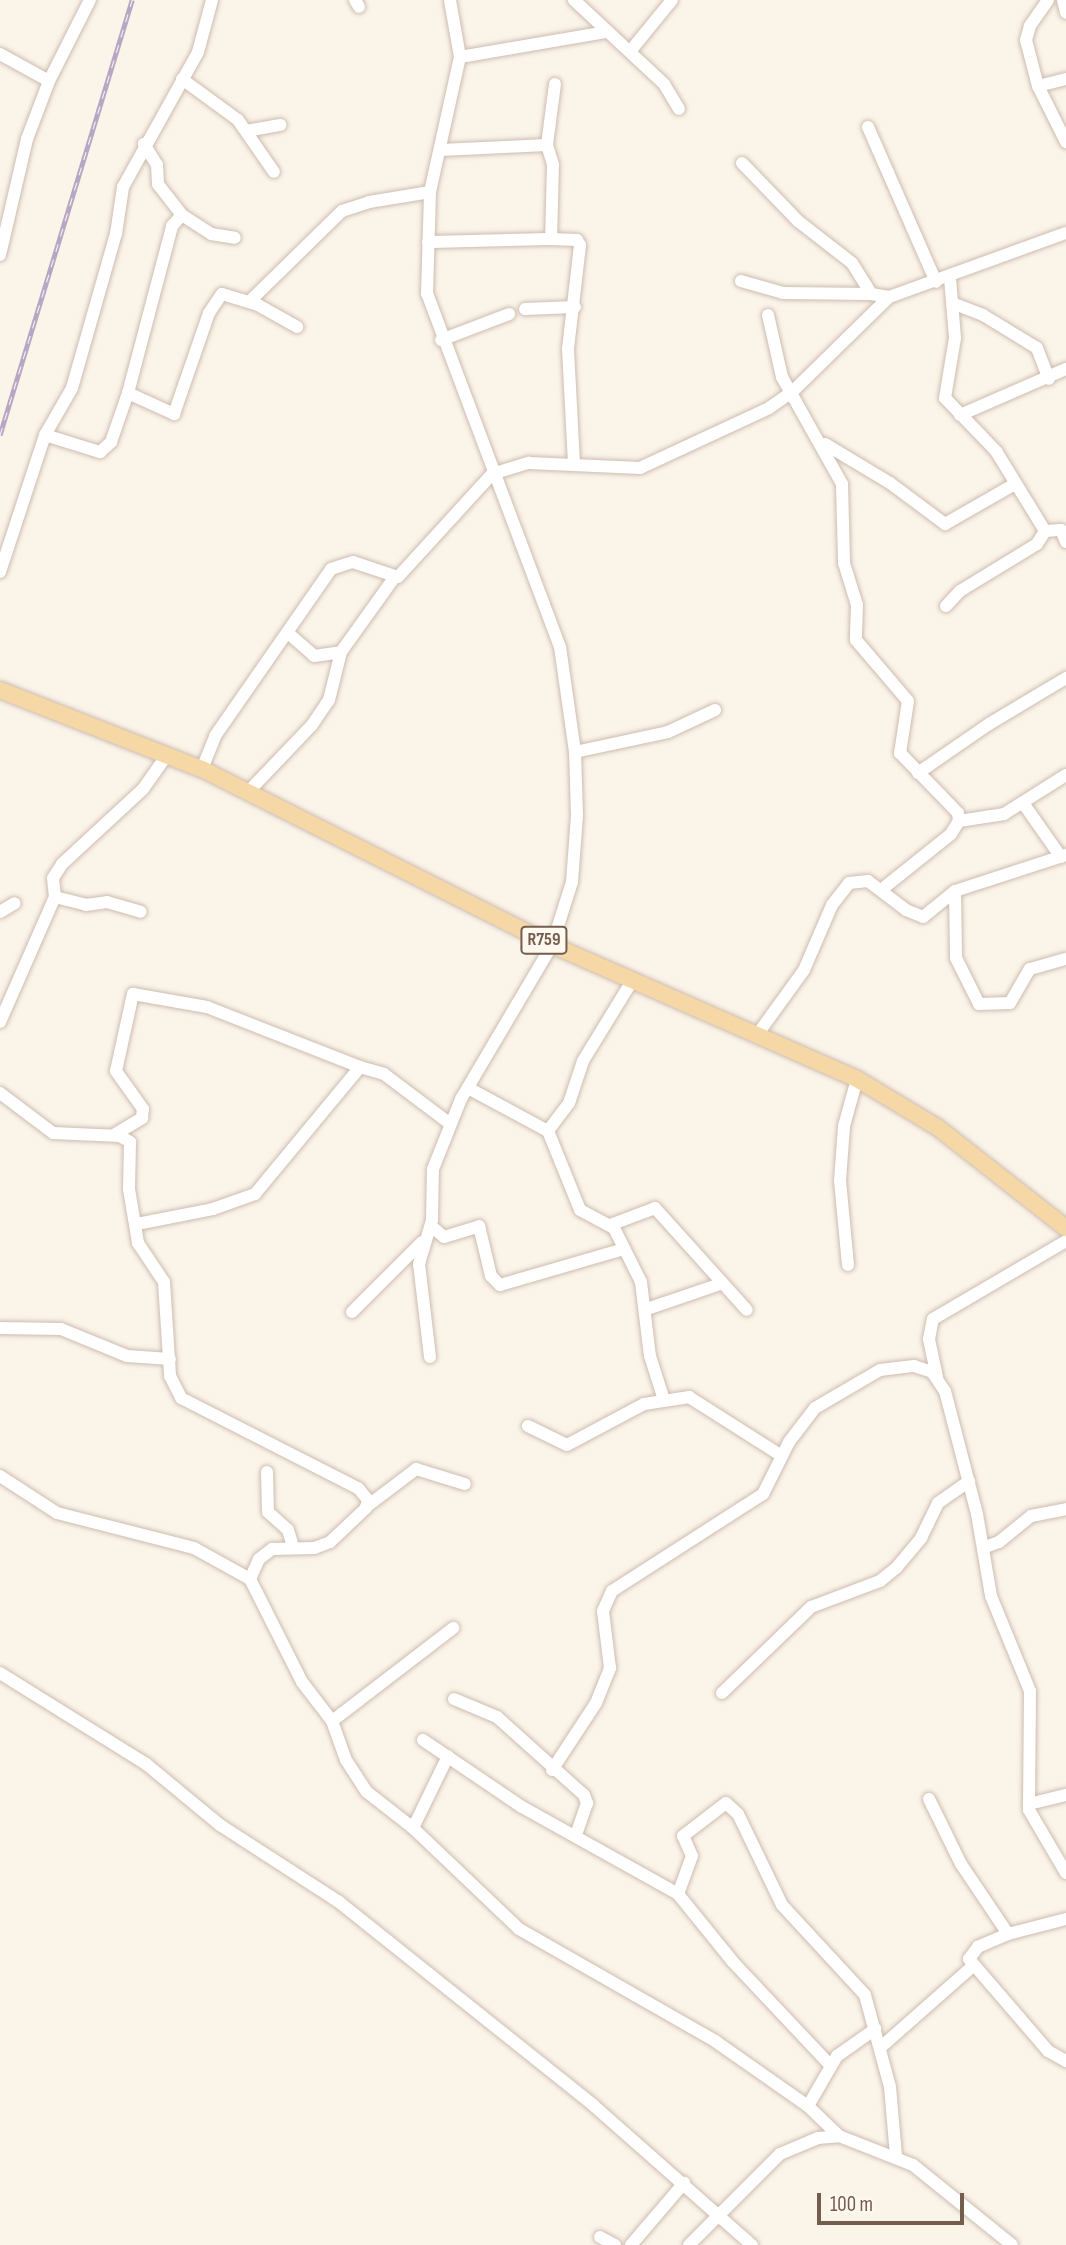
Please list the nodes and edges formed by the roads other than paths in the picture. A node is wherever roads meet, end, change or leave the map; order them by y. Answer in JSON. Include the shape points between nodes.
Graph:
{"nodes":[{"id":1,"x":90,"y":0,"type":"edge"},
{"id":2,"x":212,"y":0,"type":"edge"},
{"id":3,"x":450,"y":0,"type":"edge"},
{"id":4,"x":574,"y":0,"type":"edge"},
{"id":5,"x":672,"y":0,"type":"edge"},
{"id":6,"x":1048,"y":0,"type":"edge"},
{"id":7,"x":1063,"y":0,"type":"edge"},
{"id":8,"x":1066,"y":13,"type":"edge"},
{"id":9,"x":607,"y":32,"type":"junction"},
{"id":10,"x":632,"y":50,"type":"junction"},
{"id":11,"x":0,"y":54,"type":"edge"},
{"id":12,"x":460,"y":57,"type":"junction"},
{"id":13,"x":182,"y":79,"type":"junction"},
{"id":14,"x":1066,"y":79,"type":"edge"},
{"id":15,"x":49,"y":81,"type":"junction"},
{"id":16,"x":555,"y":84,"type":"dead end"},
{"id":17,"x":1038,"y":86,"type":"junction"},
{"id":18,"x":679,"y":109,"type":"dead end"},
{"id":19,"x":280,"y":125,"type":"dead end"},
{"id":20,"x":868,"y":127,"type":"dead end"},
{"id":21,"x":246,"y":131,"type":"junction"},
{"id":22,"x":1066,"y":142,"type":"edge"},
{"id":23,"x":144,"y":144,"type":"junction"},
{"id":24,"x":547,"y":145,"type":"junction"},
{"id":25,"x":441,"y":150,"type":"junction"},
{"id":26,"x":742,"y":163,"type":"dead end"},
{"id":27,"x":274,"y":172,"type":"dead end"},
{"id":28,"x":430,"y":192,"type":"junction"},
{"id":29,"x":182,"y":215,"type":"junction"},
{"id":30,"x":3,"y":224,"type":"edge"},
{"id":31,"x":1066,"y":233,"type":"edge"},
{"id":32,"x":235,"y":238,"type":"dead end"},
{"id":33,"x":551,"y":239,"type":"junction"},
{"id":34,"x":428,"y":242,"type":"junction"},
{"id":35,"x":0,"y":255,"type":"edge"},
{"id":36,"x":950,"y":278,"type":"junction"},
{"id":37,"x":741,"y":281,"type":"dead end"},
{"id":38,"x":936,"y":282,"type":"junction"},
{"id":39,"x":871,"y":294,"type":"junction"},
{"id":40,"x":889,"y":297,"type":"junction"},
{"id":41,"x":250,"y":302,"type":"junction"},
{"id":42,"x":952,"y":303,"type":"junction"},
{"id":43,"x":575,"y":307,"type":"junction"},
{"id":44,"x":525,"y":309,"type":"dead end"},
{"id":45,"x":509,"y":314,"type":"dead end"},
{"id":46,"x":768,"y":315,"type":"dead end"},
{"id":47,"x":297,"y":327,"type":"dead end"},
{"id":48,"x":441,"y":340,"type":"junction"},
{"id":49,"x":1066,"y":369,"type":"edge"},
{"id":50,"x":1049,"y":379,"type":"junction"},
{"id":51,"x":792,"y":392,"type":"junction"},
{"id":52,"x":128,"y":393,"type":"junction"},
{"id":53,"x":960,"y":415,"type":"junction"},
{"id":54,"x":45,"y":435,"type":"junction"},
{"id":55,"x":818,"y":440,"type":"junction"},
{"id":56,"x":574,"y":465,"type":"junction"},
{"id":57,"x":492,"y":474,"type":"junction"},
{"id":58,"x":1013,"y":485,"type":"junction"},
{"id":59,"x":1045,"y":531,"type":"junction"},
{"id":60,"x":1066,"y":542,"type":"edge"},
{"id":61,"x":0,"y":572,"type":"edge"},
{"id":62,"x":394,"y":578,"type":"junction"},
{"id":63,"x":946,"y":606,"type":"dead end"},
{"id":64,"x":288,"y":633,"type":"junction"},
{"id":65,"x":341,"y":652,"type":"junction"},
{"id":66,"x":1066,"y":678,"type":"edge"},
{"id":67,"x":0,"y":690,"type":"edge"},
{"id":68,"x":715,"y":710,"type":"dead end"},
{"id":69,"x":575,"y":752,"type":"junction"},
{"id":70,"x":167,"y":755,"type":"junction"},
{"id":71,"x":202,"y":769,"type":"junction"},
{"id":72,"x":918,"y":773,"type":"junction"},
{"id":73,"x":1066,"y":775,"type":"edge"},
{"id":74,"x":249,"y":791,"type":"junction"},
{"id":75,"x":1023,"y":803,"type":"junction"},
{"id":76,"x":960,"y":821,"type":"junction"},
{"id":77,"x":1063,"y":856,"type":"edge"},
{"id":78,"x":881,"y":890,"type":"junction"},
{"id":79,"x":955,"y":891,"type":"junction"},
{"id":80,"x":55,"y":897,"type":"junction"},
{"id":81,"x":15,"y":903,"type":"dead end"},
{"id":82,"x":0,"y":912,"type":"edge"},
{"id":83,"x":141,"y":912,"type":"dead end"},
{"id":84,"x":552,"y":945,"type":"junction"},
{"id":85,"x":1066,"y":958,"type":"edge"},
{"id":86,"x":632,"y":981,"type":"junction"},
{"id":87,"x":0,"y":1022,"type":"edge"},
{"id":88,"x":757,"y":1035,"type":"junction"},
{"id":89,"x":360,"y":1066,"type":"junction"},
{"id":90,"x":857,"y":1079,"type":"junction"},
{"id":91,"x":468,"y":1088,"type":"junction"},
{"id":92,"x":0,"y":1093,"type":"edge"},
{"id":93,"x":449,"y":1123,"type":"junction"},
{"id":94,"x":548,"y":1131,"type":"junction"},
{"id":95,"x":113,"y":1135,"type":"junction"},
{"id":96,"x":136,"y":1224,"type":"junction"},
{"id":97,"x":610,"y":1225,"type":"junction"},
{"id":98,"x":431,"y":1226,"type":"junction"},
{"id":99,"x":1066,"y":1228,"type":"edge"},
{"id":100,"x":1066,"y":1241,"type":"edge"},
{"id":101,"x":422,"y":1242,"type":"junction"},
{"id":102,"x":624,"y":1250,"type":"junction"},
{"id":103,"x":848,"y":1265,"type":"dead end"},
{"id":104,"x":720,"y":1284,"type":"junction"},
{"id":105,"x":647,"y":1309,"type":"junction"},
{"id":106,"x":747,"y":1310,"type":"dead end"},
{"id":107,"x":352,"y":1312,"type":"dead end"},
{"id":108,"x":0,"y":1328,"type":"edge"},
{"id":109,"x":430,"y":1357,"type":"dead end"},
{"id":110,"x":170,"y":1359,"type":"junction"},
{"id":111,"x":937,"y":1377,"type":"junction"},
{"id":112,"x":664,"y":1400,"type":"junction"},
{"id":113,"x":528,"y":1426,"type":"dead end"},
{"id":114,"x":782,"y":1456,"type":"junction"},
{"id":115,"x":267,"y":1472,"type":"dead end"},
{"id":116,"x":0,"y":1476,"type":"edge"},
{"id":117,"x":969,"y":1481,"type":"junction"},
{"id":118,"x":465,"y":1484,"type":"dead end"},
{"id":119,"x":366,"y":1508,"type":"junction"},
{"id":120,"x":1066,"y":1509,"type":"edge"},
{"id":121,"x":293,"y":1546,"type":"junction"},
{"id":122,"x":983,"y":1548,"type":"junction"},
{"id":123,"x":250,"y":1579,"type":"junction"},
{"id":124,"x":453,"y":1628,"type":"dead end"},
{"id":125,"x":0,"y":1673,"type":"edge"},
{"id":126,"x":722,"y":1693,"type":"dead end"},
{"id":127,"x":454,"y":1699,"type":"dead end"},
{"id":128,"x":332,"y":1721,"type":"junction"},
{"id":129,"x":424,"y":1740,"type":"dead end"},
{"id":130,"x":448,"y":1756,"type":"junction"},
{"id":131,"x":552,"y":1770,"type":"junction"},
{"id":132,"x":1066,"y":1795,"type":"edge"},
{"id":133,"x":929,"y":1799,"type":"dead end"},
{"id":134,"x":1029,"y":1804,"type":"junction"},
{"id":135,"x":413,"y":1828,"type":"junction"},
{"id":136,"x":576,"y":1835,"type":"junction"},
{"id":137,"x":1066,"y":1873,"type":"edge"},
{"id":138,"x":678,"y":1894,"type":"junction"},
{"id":139,"x":1066,"y":1919,"type":"edge"},
{"id":140,"x":1008,"y":1934,"type":"junction"},
{"id":141,"x":974,"y":1965,"type":"junction"},
{"id":142,"x":875,"y":2029,"type":"junction"},
{"id":143,"x":881,"y":2047,"type":"junction"},
{"id":144,"x":1066,"y":2061,"type":"edge"},
{"id":145,"x":830,"y":2065,"type":"junction"},
{"id":146,"x":808,"y":2106,"type":"junction"},
{"id":147,"x":839,"y":2136,"type":"junction"},
{"id":148,"x":896,"y":2156,"type":"junction"},
{"id":149,"x":684,"y":2183,"type":"junction"},
{"id":150,"x":717,"y":2214,"type":"junction"},
{"id":151,"x":600,"y":2237,"type":"dead end"},
{"id":152,"x":615,"y":2245,"type":"edge"},
{"id":153,"x":631,"y":2245,"type":"edge"},
{"id":154,"x":689,"y":2245,"type":"edge"},
{"id":155,"x":752,"y":2245,"type":"edge"},
{"id":156,"x":1012,"y":2245,"type":"edge"}],
"edges":[{"from":1,"to":15,"type":"street"},
{"from":2,"to":13,"type":"street","via":[[198,51]]},
{"from":3,"to":12,"type":"street"},
{"from":4,"to":9,"type":"street"},
{"from":5,"to":10,"type":"street"},
{"from":6,"to":17,"type":"street","via":[[1027,32]]},
{"from":7,"to":8,"type":"street"},
{"from":9,"to":10,"type":"street"},
{"from":9,"to":12,"type":"street"},
{"from":10,"to":18,"type":"street","via":[[664,84]]},
{"from":11,"to":15,"type":"street"},
{"from":12,"to":25,"type":"street"},
{"from":13,"to":21,"type":"street","via":[[226,109]]},
{"from":13,"to":23,"type":"street"},
{"from":14,"to":17,"type":"street"},
{"from":15,"to":30,"type":"street"},
{"from":16,"to":24,"type":"street"},
{"from":17,"to":22,"type":"street"},
{"from":19,"to":21,"type":"street"},
{"from":20,"to":38,"type":"street"},
{"from":21,"to":27,"type":"street"},
{"from":23,"to":29,"type":"street","via":[[157,165],[158,184]]},
{"from":23,"to":54,"type":"street","via":[[123,187],[116,234],[72,388]]},
{"from":24,"to":25,"type":"street"},
{"from":24,"to":33,"type":"street","via":[[553,165]]},
{"from":25,"to":28,"type":"street"},
{"from":26,"to":39,"type":"street","via":[[798,221],[852,263]]},
{"from":28,"to":34,"type":"street"},
{"from":28,"to":41,"type":"street","via":[[342,211]]},
{"from":29,"to":32,"type":"street","via":[[211,234]]},
{"from":29,"to":52,"type":"street","via":[[172,226]]},
{"from":30,"to":35,"type":"street"},
{"from":31,"to":36,"type":"street"},
{"from":33,"to":34,"type":"street"},
{"from":33,"to":43,"type":"street","via":[[580,242]]},
{"from":34,"to":48,"type":"street","via":[[426,294]]},
{"from":36,"to":38,"type":"street"},
{"from":36,"to":42,"type":"street"},
{"from":37,"to":39,"type":"street","via":[[783,292]]},
{"from":38,"to":40,"type":"street"},
{"from":39,"to":40,"type":"street"},
{"from":40,"to":51,"type":"street"},
{"from":41,"to":47,"type":"street"},
{"from":41,"to":52,"type":"street","via":[[226,294],[216,301],[174,414]]},
{"from":42,"to":50,"type":"street","via":[[977,312],[1037,348]]},
{"from":42,"to":53,"type":"street","via":[[954,338],[944,394]]},
{"from":43,"to":44,"type":"street"},
{"from":43,"to":56,"type":"street","via":[[567,370]]},
{"from":45,"to":48,"type":"street"},
{"from":46,"to":51,"type":"street","via":[[782,377]]},
{"from":48,"to":57,"type":"street"},
{"from":49,"to":50,"type":"street"},
{"from":50,"to":53,"type":"street"},
{"from":51,"to":55,"type":"street"},
{"from":51,"to":56,"type":"street","via":[[769,408],[640,468]]},
{"from":52,"to":54,"type":"street","via":[[111,442],[100,452]]},
{"from":53,"to":58,"type":"street","via":[[996,451]]},
{"from":54,"to":61,"type":"street"},
{"from":55,"to":58,"type":"street","via":[[890,483],[946,524]]},
{"from":55,"to":72,"type":"street","via":[[842,484],[844,563],[857,606],[856,639],[905,694],[908,709],[900,754]]},
{"from":56,"to":57,"type":"street","via":[[529,463]]},
{"from":57,"to":62,"type":"street","via":[[407,570]]},
{"from":57,"to":69,"type":"street","via":[[560,647]]},
{"from":58,"to":59,"type":"street"},
{"from":59,"to":60,"type":"street","via":[[1061,530]]},
{"from":59,"to":63,"type":"street","via":[[1037,544],[960,591]]},
{"from":62,"to":64,"type":"street","via":[[367,565],[341,564],[324,578]]},
{"from":62,"to":65,"type":"street"},
{"from":64,"to":65,"type":"street","via":[[314,656]]},
{"from":64,"to":71,"type":"street","via":[[215,736]]},
{"from":65,"to":74,"type":"street","via":[[329,700],[312,725]]},
{"from":66,"to":72,"type":"street"},
{"from":67,"to":70,"type":"main road","number":"R759"},
{"from":68,"to":69,"type":"street","via":[[668,732]]},
{"from":69,"to":84,"type":"street","via":[[576,859],[567,905]]},
{"from":70,"to":71,"type":"main road","number":"R759"},
{"from":70,"to":80,"type":"street","via":[[143,789],[62,864],[53,878]]},
{"from":71,"to":74,"type":"main road","number":"R759"},
{"from":72,"to":76,"type":"street","via":[[955,808]]},
{"from":73,"to":75,"type":"street"},
{"from":74,"to":84,"type":"main road","number":"R759"},
{"from":75,"to":76,"type":"street","via":[[990,819]]},
{"from":75,"to":77,"type":"street"},
{"from":76,"to":78,"type":"street","via":[[951,834]]},
{"from":77,"to":79,"type":"street"},
{"from":78,"to":79,"type":"street","via":[[923,917]]},
{"from":78,"to":88,"type":"street","via":[[860,879],[837,896],[808,963]]},
{"from":79,"to":85,"type":"street","via":[[956,958],[979,1004],[1010,1003],[1030,969]]},
{"from":80,"to":83,"type":"street","via":[[86,905],[107,902]]},
{"from":80,"to":87,"type":"street"},
{"from":81,"to":82,"type":"street"},
{"from":84,"to":86,"type":"main road","number":"R759"},
{"from":84,"to":91,"type":"street"},
{"from":86,"to":88,"type":"main road","number":"R759"},
{"from":86,"to":94,"type":"street","via":[[583,1061],[569,1103]]},
{"from":88,"to":90,"type":"main road","number":"R759"},
{"from":89,"to":93,"type":"street","via":[[384,1074]]},
{"from":89,"to":95,"type":"street","via":[[207,1007],[133,993],[116,1071],[143,1109],[142,1118]]},
{"from":89,"to":96,"type":"street","via":[[255,1194],[213,1209]]},
{"from":90,"to":99,"type":"main road","number":"R759","via":[[957,1142]]},
{"from":90,"to":103,"type":"street","via":[[844,1126],[840,1181]]},
{"from":91,"to":93,"type":"street"},
{"from":91,"to":94,"type":"street"},
{"from":92,"to":95,"type":"street","via":[[53,1133]]},
{"from":93,"to":98,"type":"street","via":[[432,1169]]},
{"from":94,"to":97,"type":"street","via":[[580,1210],[586,1217]]},
{"from":95,"to":96,"type":"street","via":[[125,1138],[132,1148],[129,1189]]},
{"from":96,"to":110,"type":"street","via":[[138,1243],[164,1282]]},
{"from":97,"to":102,"type":"street"},
{"from":97,"to":104,"type":"street","via":[[654,1208]]},
{"from":98,"to":101,"type":"street"},
{"from":98,"to":102,"type":"street","via":[[444,1237],[479,1227],[491,1276],[500,1285]]},
{"from":100,"to":111,"type":"street","via":[[933,1319],[929,1339]]},
{"from":101,"to":107,"type":"street"},
{"from":101,"to":109,"type":"street","via":[[419,1264]]},
{"from":102,"to":105,"type":"street","via":[[641,1282]]},
{"from":104,"to":105,"type":"street"},
{"from":104,"to":106,"type":"street"},
{"from":105,"to":112,"type":"street","via":[[650,1356]]},
{"from":108,"to":110,"type":"street","via":[[61,1329],[127,1356]]},
{"from":110,"to":119,"type":"street","via":[[170,1376],[181,1398],[358,1488],[368,1500]]},
{"from":111,"to":114,"type":"street","via":[[924,1368],[902,1366],[863,1378],[815,1408]]},
{"from":111,"to":117,"type":"street"},
{"from":112,"to":113,"type":"street","via":[[635,1407],[567,1445]]},
{"from":112,"to":114,"type":"street","via":[[699,1401],[738,1432]]},
{"from":114,"to":131,"type":"street","via":[[771,1485],[754,1502],[715,1522],[612,1591],[603,1611],[610,1668],[596,1703]]},
{"from":115,"to":121,"type":"street","via":[[268,1511],[288,1530]]},
{"from":116,"to":123,"type":"street","via":[[57,1513],[194,1548]]},
{"from":117,"to":122,"type":"street"},
{"from":117,"to":126,"type":"street","via":[[938,1503],[921,1538],[897,1567],[880,1581],[811,1607]]},
{"from":118,"to":119,"type":"street","via":[[416,1469]]},
{"from":119,"to":121,"type":"street","via":[[330,1542],[314,1548]]},
{"from":120,"to":122,"type":"street","via":[[1031,1516],[999,1542]]},
{"from":121,"to":123,"type":"street","via":[[266,1553]]},
{"from":122,"to":134,"type":"street","via":[[991,1596],[1030,1690]]},
{"from":123,"to":128,"type":"street","via":[[302,1682]]},
{"from":124,"to":128,"type":"street"},
{"from":125,"to":149,"type":"street","via":[[146,1764],[220,1825],[339,1902]]},
{"from":127,"to":131,"type":"street","via":[[497,1717]]},
{"from":128,"to":135,"type":"street","via":[[357,1778]]},
{"from":129,"to":130,"type":"street"},
{"from":130,"to":135,"type":"street"},
{"from":130,"to":136,"type":"street","via":[[522,1807]]},
{"from":131,"to":136,"type":"street","via":[[587,1798]]},
{"from":132,"to":134,"type":"street"},
{"from":133,"to":140,"type":"street","via":[[961,1864]]},
{"from":134,"to":137,"type":"street","via":[[1035,1823]]},
{"from":135,"to":146,"type":"street","via":[[519,1929],[715,2041]]},
{"from":136,"to":138,"type":"street"},
{"from":138,"to":142,"type":"street","via":[[692,1856],[683,1836],[726,1804],[738,1814],[782,1905],[829,1959],[859,1984]]},
{"from":138,"to":145,"type":"street","via":[[733,1962]]},
{"from":139,"to":140,"type":"street"},
{"from":140,"to":141,"type":"street","via":[[973,1950],[969,1959]]},
{"from":141,"to":143,"type":"street"},
{"from":141,"to":144,"type":"street","via":[[1048,2051]]},
{"from":142,"to":143,"type":"street"},
{"from":142,"to":145,"type":"street"},
{"from":143,"to":148,"type":"street","via":[[895,2111]]},
{"from":145,"to":146,"type":"street"},
{"from":146,"to":147,"type":"street"},
{"from":147,"to":148,"type":"street"},
{"from":147,"to":150,"type":"street","via":[[818,2138],[780,2154]]},
{"from":148,"to":156,"type":"street"},
{"from":149,"to":150,"type":"street"},
{"from":149,"to":153,"type":"street"},
{"from":150,"to":154,"type":"street"},
{"from":150,"to":155,"type":"street"},
{"from":151,"to":152,"type":"street"}]}
